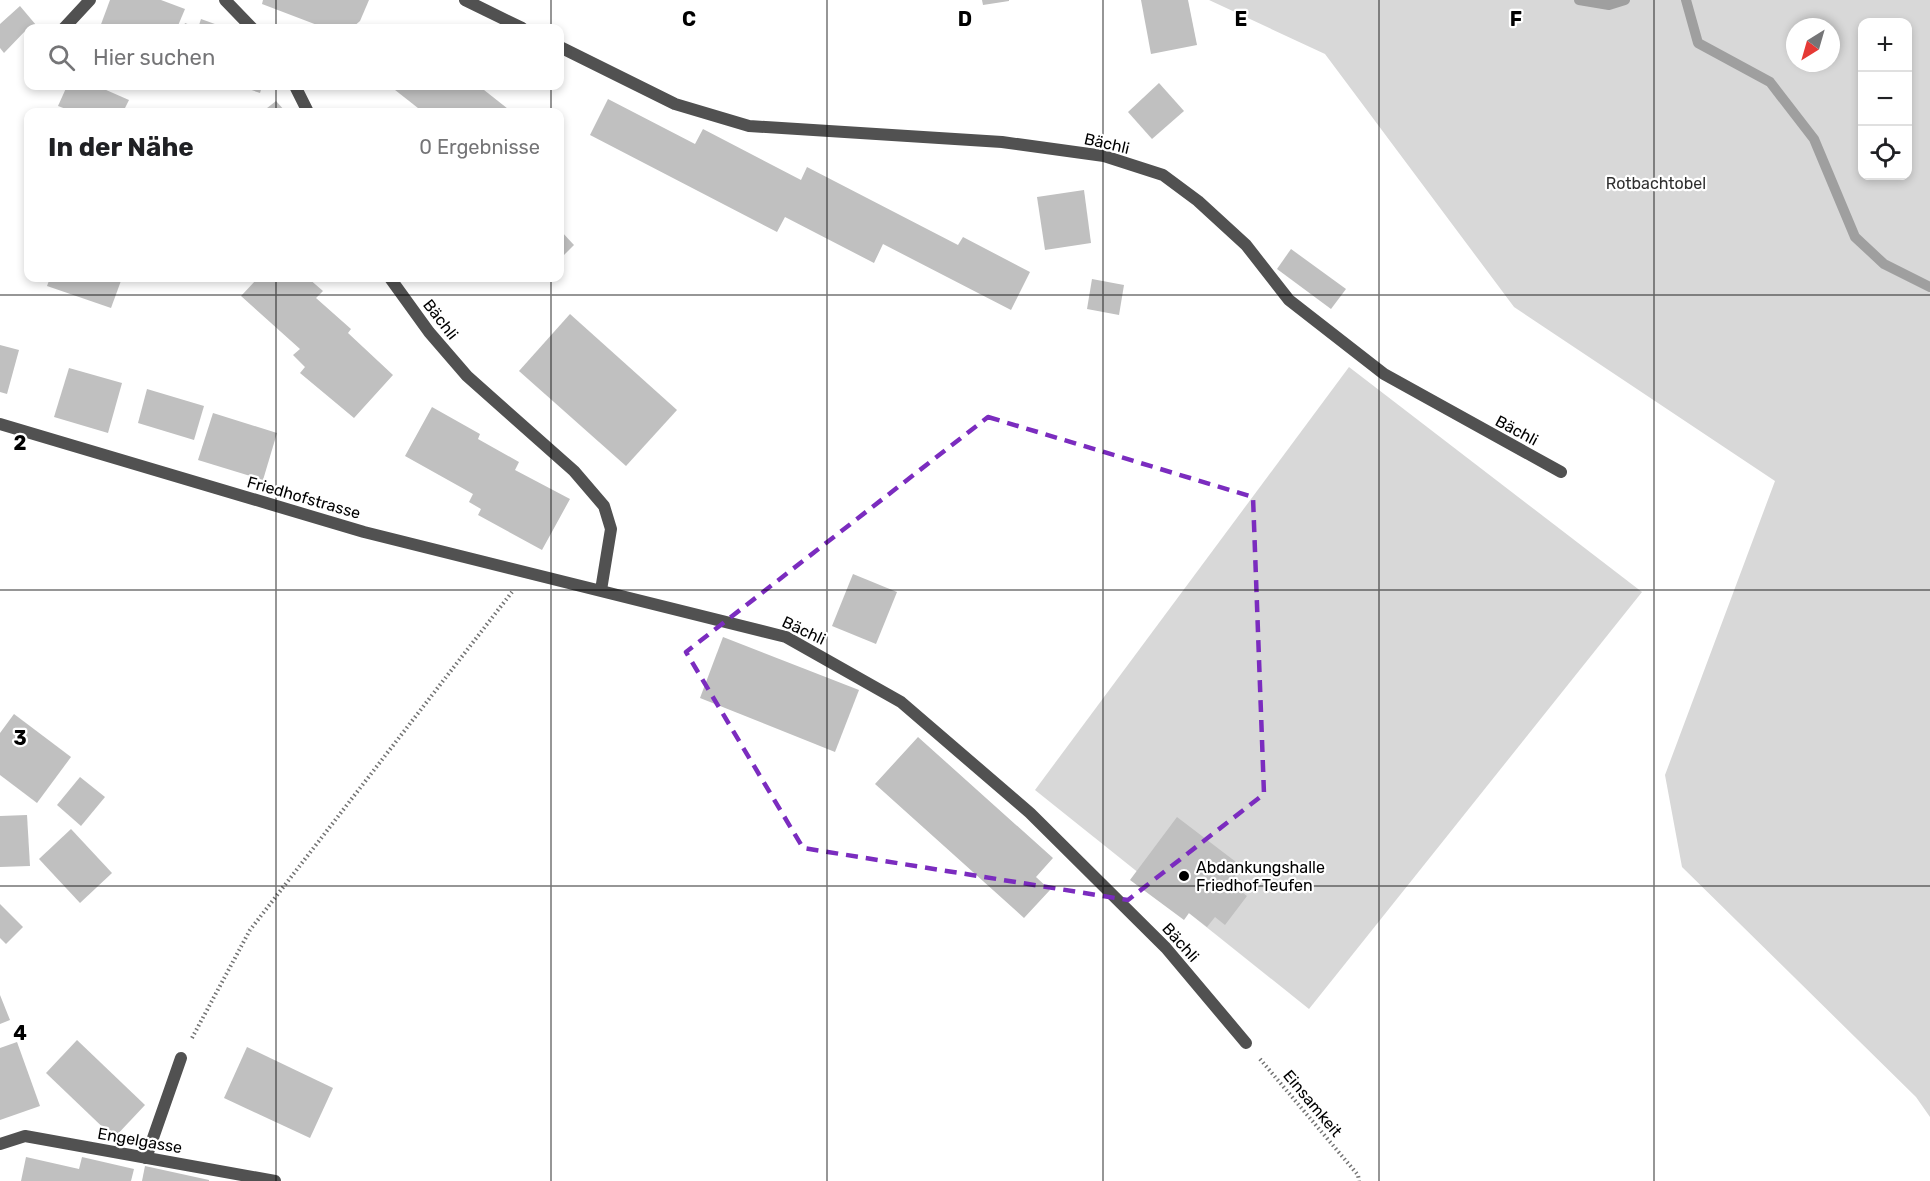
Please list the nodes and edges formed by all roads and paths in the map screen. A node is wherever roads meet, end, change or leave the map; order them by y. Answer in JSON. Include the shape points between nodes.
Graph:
{"nodes":[{"id":1,"x":90,"y":0,"type":"edge"},
{"id":2,"x":225,"y":0,"type":"edge"},
{"id":3,"x":465,"y":0,"type":"edge"},
{"id":4,"x":68,"y":24,"type":"edge"},
{"id":5,"x":248,"y":24,"type":"edge"},
{"id":6,"x":514,"y":24,"type":"edge"},
{"id":7,"x":564,"y":49,"type":"edge"},
{"id":8,"x":297,"y":90,"type":"edge"},
{"id":9,"x":306,"y":108,"type":"edge"},
{"id":10,"x":393,"y":282,"type":"edge"},
{"id":11,"x":0,"y":424,"type":"edge"},
{"id":12,"x":1561,"y":472,"type":"dead end"},
{"id":13,"x":528,"y":572,"type":"junction"},
{"id":14,"x":601,"y":590,"type":"junction"},
{"id":15,"x":1246,"y":1042,"type":"joint"},
{"id":16,"x":181,"y":1058,"type":"joint"},
{"id":17,"x":0,"y":1144,"type":"edge"},
{"id":18,"x":146,"y":1158,"type":"junction"},
{"id":19,"x":226,"y":1177,"type":"edge"},
{"id":20,"x":275,"y":1181,"type":"edge"},
{"id":21,"x":1359,"y":1181,"type":"edge"}],
"edges":[{"from":1,"to":4,"type":"street"},
{"from":2,"to":5,"type":"street"},
{"from":3,"to":6,"type":"street"},
{"from":7,"to":12,"type":"street","name":"Bächli","via":[[675,104],[749,126],[1002,142],[1104,156],[1162,175],[1198,201],[1246,245],[1289,300],[1384,374]]},
{"from":8,"to":9,"type":"street"},
{"from":10,"to":14,"type":"street","name":"Bächli","via":[[467,376],[574,471],[604,506],[611,529]]},
{"from":11,"to":13,"type":"street","name":"Friedhofstrasse","via":[[364,532]]},
{"from":13,"to":14,"type":"street","name":"Friedhofstrasse"},
{"from":13,"to":16,"type":"path","via":[[250,930]]},
{"from":14,"to":15,"type":"street","name":"Bächli","via":[[786,637],[901,702],[1030,813],[1166,948]]},
{"from":15,"to":21,"type":"path","name":"Einsamkeit","via":[[1358,1175]]},
{"from":16,"to":18,"type":"street"},
{"from":17,"to":18,"type":"street","name":"Engelgasse","via":[[26,1136]]},
{"from":18,"to":19,"type":"street","name":"Engelgasse"},
{"from":19,"to":20,"type":"street","name":"Engelgasse"}]}
